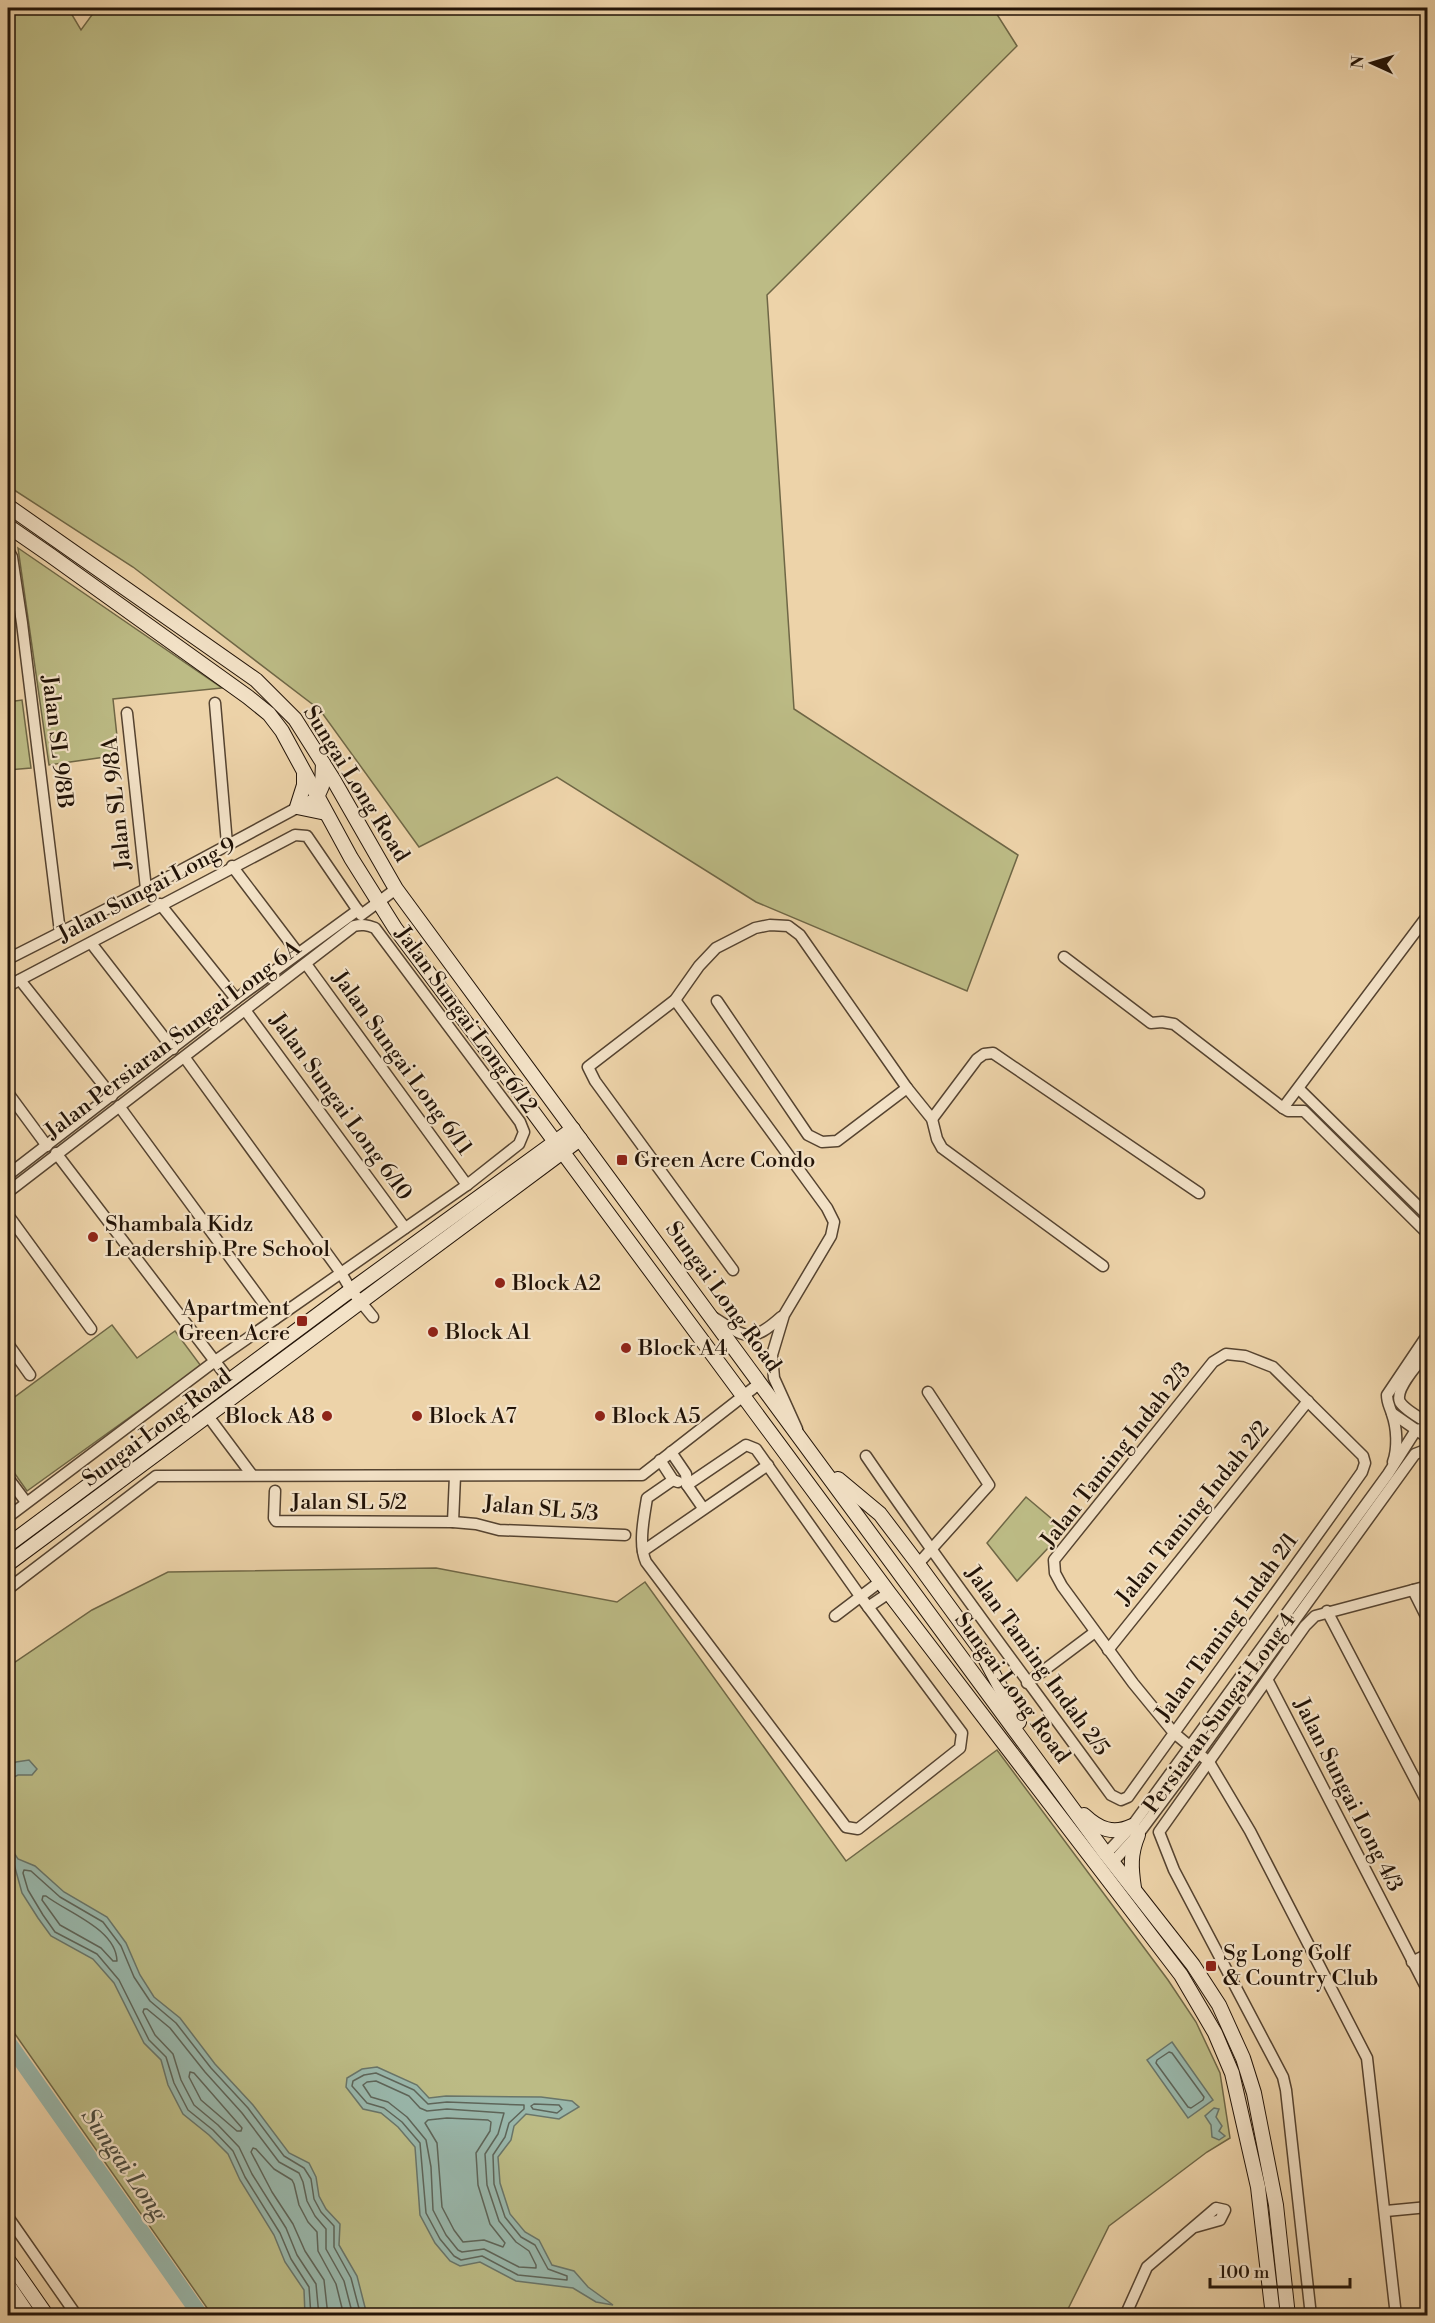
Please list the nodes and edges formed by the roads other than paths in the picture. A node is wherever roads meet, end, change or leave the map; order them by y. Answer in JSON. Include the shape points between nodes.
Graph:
{"nodes":[{"id":1,"x":8,"y":506,"type":"edge"},
{"id":2,"x":8,"y":526,"type":"edge"},
{"id":3,"x":10,"y":553,"type":"edge"},
{"id":4,"x":215,"y":703,"type":"dead end"},
{"id":5,"x":127,"y":713,"type":"dead end"},
{"id":6,"x":323,"y":763,"type":"junction"},
{"id":7,"x":304,"y":774,"type":"junction"},
{"id":8,"x":317,"y":797,"type":"junction"},
{"id":9,"x":297,"y":807,"type":"junction"},
{"id":10,"x":350,"y":807,"type":"junction"},
{"id":11,"x":326,"y":813,"type":"junction"},
{"id":12,"x":226,"y":844,"type":"junction"},
{"id":13,"x":232,"y":866,"type":"junction"},
{"id":14,"x":146,"y":889,"type":"junction"},
{"id":15,"x":396,"y":889,"type":"junction"},
{"id":16,"x":377,"y":902,"type":"junction"},
{"id":17,"x":160,"y":904,"type":"junction"},
{"id":18,"x":357,"y":910,"type":"junction"},
{"id":19,"x":1428,"y":915,"type":"edge"},
{"id":20,"x":365,"y":924,"type":"joint"},
{"id":21,"x":60,"y":932,"type":"junction"},
{"id":22,"x":91,"y":943,"type":"junction"},
{"id":23,"x":298,"y":952,"type":"junction"},
{"id":24,"x":1064,"y":957,"type":"dead end"},
{"id":25,"x":8,"y":959,"type":"edge"},
{"id":26,"x":306,"y":964,"type":"junction"},
{"id":27,"x":20,"y":980,"type":"junction"},
{"id":28,"x":8,"y":986,"type":"edge"},
{"id":29,"x":236,"y":999,"type":"junction"},
{"id":30,"x":675,"y":1000,"type":"junction"},
{"id":31,"x":717,"y":1001,"type":"dead end"},
{"id":32,"x":245,"y":1010,"type":"junction"},
{"id":33,"x":173,"y":1049,"type":"junction"},
{"id":34,"x":185,"y":1058,"type":"junction"},
{"id":35,"x":530,"y":1072,"type":"junction"},
{"id":36,"x":513,"y":1085,"type":"junction"},
{"id":37,"x":907,"y":1088,"type":"junction"},
{"id":38,"x":1299,"y":1089,"type":"junction"},
{"id":39,"x":8,"y":1093,"type":"edge"},
{"id":40,"x":112,"y":1096,"type":"junction"},
{"id":41,"x":119,"y":1106,"type":"junction"},
{"id":42,"x":1282,"y":1108,"type":"junction"},
{"id":43,"x":932,"y":1119,"type":"junction"},
{"id":44,"x":577,"y":1134,"type":"junction"},
{"id":45,"x":47,"y":1146,"type":"junction"},
{"id":46,"x":558,"y":1148,"type":"junction"},
{"id":47,"x":56,"y":1154,"type":"junction"},
{"id":48,"x":8,"y":1175,"type":"edge"},
{"id":49,"x":467,"y":1185,"type":"junction"},
{"id":50,"x":8,"y":1192,"type":"edge"},
{"id":51,"x":1199,"y":1193,"type":"dead end"},
{"id":52,"x":8,"y":1215,"type":"edge"},
{"id":53,"x":1428,"y":1216,"type":"edge"},
{"id":54,"x":405,"y":1228,"type":"junction"},
{"id":55,"x":1428,"y":1234,"type":"edge"},
{"id":56,"x":1103,"y":1266,"type":"dead end"},
{"id":57,"x":733,"y":1270,"type":"dead end"},
{"id":58,"x":341,"y":1273,"type":"junction"},
{"id":59,"x":351,"y":1290,"type":"junction"},
{"id":60,"x":361,"y":1303,"type":"junction"},
{"id":61,"x":710,"y":1315,"type":"junction"},
{"id":62,"x":784,"y":1315,"type":"junction"},
{"id":63,"x":373,"y":1317,"type":"dead end"},
{"id":64,"x":275,"y":1319,"type":"junction"},
{"id":65,"x":91,"y":1329,"type":"dead end"},
{"id":66,"x":1428,"y":1334,"type":"edge"},
{"id":67,"x":8,"y":1344,"type":"edge"},
{"id":68,"x":1428,"y":1352,"type":"edge"},
{"id":69,"x":215,"y":1361,"type":"junction"},
{"id":70,"x":30,"y":1375,"type":"dead end"},
{"id":71,"x":230,"y":1381,"type":"junction"},
{"id":72,"x":760,"y":1383,"type":"junction"},
{"id":73,"x":928,"y":1392,"type":"dead end"},
{"id":74,"x":744,"y":1396,"type":"junction"},
{"id":75,"x":1308,"y":1401,"type":"junction"},
{"id":76,"x":1392,"y":1413,"type":"junction"},
{"id":77,"x":208,"y":1416,"type":"junction"},
{"id":78,"x":1424,"y":1429,"type":"edge"},
{"id":79,"x":800,"y":1437,"type":"junction"},
{"id":80,"x":1428,"y":1449,"type":"edge"},
{"id":81,"x":671,"y":1452,"type":"junction"},
{"id":82,"x":1415,"y":1454,"type":"junction"},
{"id":83,"x":866,"y":1456,"type":"dead end"},
{"id":84,"x":660,"y":1460,"type":"junction"},
{"id":85,"x":768,"y":1465,"type":"junction"},
{"id":86,"x":822,"y":1466,"type":"junction"},
{"id":87,"x":1388,"y":1474,"type":"junction"},
{"id":88,"x":252,"y":1475,"type":"junction"},
{"id":89,"x":455,"y":1476,"type":"junction"},
{"id":90,"x":8,"y":1478,"type":"edge"},
{"id":91,"x":673,"y":1480,"type":"junction"},
{"id":92,"x":687,"y":1485,"type":"junction"},
{"id":93,"x":275,"y":1491,"type":"dead end"},
{"id":94,"x":26,"y":1503,"type":"junction"},
{"id":95,"x":703,"y":1508,"type":"junction"},
{"id":96,"x":8,"y":1516,"type":"edge"},
{"id":97,"x":453,"y":1521,"type":"junction"},
{"id":98,"x":625,"y":1535,"type":"dead end"},
{"id":99,"x":8,"y":1545,"type":"edge"},
{"id":100,"x":931,"y":1550,"type":"junction"},
{"id":101,"x":643,"y":1551,"type":"junction"},
{"id":102,"x":8,"y":1564,"type":"edge"},
{"id":103,"x":918,"y":1564,"type":"junction"},
{"id":104,"x":1428,"y":1586,"type":"edge"},
{"id":105,"x":885,"y":1587,"type":"junction"},
{"id":106,"x":8,"y":1588,"type":"edge"},
{"id":107,"x":1413,"y":1590,"type":"junction"},
{"id":108,"x":860,"y":1596,"type":"junction"},
{"id":109,"x":868,"y":1607,"type":"junction"},
{"id":110,"x":1327,"y":1611,"type":"junction"},
{"id":111,"x":835,"y":1616,"type":"dead end"},
{"id":112,"x":1428,"y":1620,"type":"edge"},
{"id":113,"x":1095,"y":1632,"type":"junction"},
{"id":114,"x":1108,"y":1650,"type":"junction"},
{"id":115,"x":1268,"y":1681,"type":"junction"},
{"id":116,"x":1027,"y":1683,"type":"junction"},
{"id":117,"x":1174,"y":1733,"type":"junction"},
{"id":118,"x":1194,"y":1750,"type":"junction"},
{"id":119,"x":1209,"y":1762,"type":"junction"},
{"id":120,"x":1043,"y":1766,"type":"junction"},
{"id":121,"x":1111,"y":1795,"type":"joint"},
{"id":122,"x":1071,"y":1804,"type":"junction"},
{"id":123,"x":1428,"y":1804,"type":"edge"},
{"id":124,"x":1135,"y":1830,"type":"junction"},
{"id":125,"x":1107,"y":1864,"type":"junction"},
{"id":126,"x":1134,"y":1889,"type":"junction"},
{"id":127,"x":1150,"y":1909,"type":"junction"},
{"id":128,"x":1149,"y":1927,"type":"junction"},
{"id":129,"x":1168,"y":1932,"type":"junction"},
{"id":130,"x":1428,"y":1954,"type":"edge"},
{"id":131,"x":1412,"y":1962,"type":"junction"},
{"id":132,"x":1428,"y":1991,"type":"edge"},
{"id":133,"x":1428,"y":2207,"type":"edge"},
{"id":134,"x":1386,"y":2211,"type":"junction"},
{"id":135,"x":8,"y":2217,"type":"edge"},
{"id":136,"x":1195,"y":2226,"type":"dead end"},
{"id":137,"x":8,"y":2260,"type":"edge"},
{"id":138,"x":8,"y":2285,"type":"edge"},
{"id":139,"x":29,"y":2316,"type":"edge"},
{"id":140,"x":47,"y":2316,"type":"edge"},
{"id":141,"x":77,"y":2316,"type":"edge"},
{"id":142,"x":1125,"y":2316,"type":"edge"},
{"id":143,"x":1273,"y":2316,"type":"edge"},
{"id":144,"x":1288,"y":2316,"type":"edge"},
{"id":145,"x":1311,"y":2316,"type":"edge"},
{"id":146,"x":1396,"y":2316,"type":"edge"}],
"edges":[{"from":1,"to":6,"type":"street","name":"Sungai Long Road","via":[[256,680],[295,719]]},
{"from":2,"to":7,"type":"street","name":"Sungai Long Road","via":[[269,714]]},
{"from":3,"to":21,"type":"street","name":"Jalan SL 9/8B"},
{"from":4,"to":12,"type":"street"},
{"from":5,"to":14,"type":"street","name":"Jalan SL 9/8A"},
{"from":6,"to":8,"type":"street","via":[[322,786]]},
{"from":6,"to":10,"type":"street","name":"Sungai Long Road"},
{"from":7,"to":8,"type":"street","name":"Sungai Long Road"},
{"from":7,"to":9,"type":"street"},
{"from":8,"to":9,"type":"street"},
{"from":8,"to":10,"type":"street","via":[[332,798]]},
{"from":8,"to":11,"type":"street","name":"Sungai Long Road"},
{"from":9,"to":11,"type":"street"},
{"from":9,"to":12,"type":"street"},
{"from":10,"to":15,"type":"street","name":"Sungai Long Road"},
{"from":11,"to":16,"type":"street","name":"Sungai Long Road"},
{"from":12,"to":14,"type":"street"},
{"from":13,"to":17,"type":"street","name":"Jalan Sungai Long 9"},
{"from":13,"to":18,"type":"street","name":"Jalan Sungai Long 9","via":[[295,834],[307,836]]},
{"from":13,"to":23,"type":"street"},
{"from":14,"to":21,"type":"street"},
{"from":15,"to":16,"type":"street"},
{"from":15,"to":35,"type":"street","name":"Sungai Long Road"},
{"from":16,"to":18,"type":"street","via":[[362,915]]},
{"from":16,"to":36,"type":"street","name":"Sungai Long Road"},
{"from":17,"to":22,"type":"street","name":"Jalan Sungai Long 9"},
{"from":17,"to":29,"type":"street"},
{"from":18,"to":23,"type":"street"},
{"from":19,"to":38,"type":"street"},
{"from":20,"to":26,"type":"street","name":"Jalan Persiaran Sungai Long 6A","via":[[354,926]]},
{"from":20,"to":49,"type":"street","name":"Jalan Sungai Long 6/12","via":[[375,928],[524,1132],[519,1144]]},
{"from":21,"to":25,"type":"street"},
{"from":22,"to":27,"type":"street","name":"Jalan Sungai Long 9"},
{"from":22,"to":33,"type":"street"},
{"from":23,"to":29,"type":"street"},
{"from":24,"to":42,"type":"street","via":[[1151,1023],[1174,1024]]},
{"from":26,"to":32,"type":"street","name":"Jalan Persiaran Sungai Long 6A"},
{"from":26,"to":49,"type":"street","name":"Jalan Sungai Long 6/11"},
{"from":27,"to":28,"type":"street","name":"Jalan Sungai Long 9"},
{"from":27,"to":40,"type":"street"},
{"from":29,"to":33,"type":"street"},
{"from":30,"to":37,"type":"street","via":[[716,948],[755,928],[788,926],[800,935]]},
{"from":30,"to":57,"type":"street","via":[[588,1067],[594,1081]]},
{"from":30,"to":62,"type":"street","via":[[834,1222],[831,1236]]},
{"from":31,"to":37,"type":"street","via":[[808,1135],[822,1142],[837,1141]]},
{"from":32,"to":34,"type":"street","name":"Jalan Persiaran Sungai Long 6A"},
{"from":32,"to":54,"type":"street","name":"Jalan Sungai Long 6/10"},
{"from":33,"to":40,"type":"street"},
{"from":34,"to":41,"type":"street","name":"Jalan Persiaran Sungai Long 6A"},
{"from":34,"to":58,"type":"street"},
{"from":35,"to":36,"type":"street"},
{"from":35,"to":44,"type":"street","name":"Sungai Long Road"},
{"from":36,"to":46,"type":"street","name":"Sungai Long Road"},
{"from":37,"to":43,"type":"street"},
{"from":38,"to":42,"type":"street"},
{"from":38,"to":53,"type":"street"},
{"from":39,"to":45,"type":"street"},
{"from":40,"to":45,"type":"street"},
{"from":41,"to":47,"type":"street","name":"Jalan Persiaran Sungai Long 6A"},
{"from":41,"to":64,"type":"street"},
{"from":42,"to":55,"type":"street","via":[[1304,1111]]},
{"from":43,"to":51,"type":"street","via":[[977,1059],[993,1053]]},
{"from":43,"to":56,"type":"street","via":[[942,1148]]},
{"from":44,"to":46,"type":"street","name":"Sungai Long Road"},
{"from":44,"to":61,"type":"street","name":"Sungai Long Road"},
{"from":45,"to":48,"type":"street"},
{"from":46,"to":59,"type":"street","name":"Sungai Long Road"},
{"from":46,"to":60,"type":"street","name":"Sungai Long Road"},
{"from":46,"to":74,"type":"street","name":"Sungai Long Road"},
{"from":47,"to":50,"type":"street","name":"Jalan Persiaran Sungai Long 6A"},
{"from":47,"to":69,"type":"street"},
{"from":49,"to":54,"type":"street"},
{"from":52,"to":65,"type":"street"},
{"from":54,"to":58,"type":"street"},
{"from":58,"to":59,"type":"street"},
{"from":58,"to":64,"type":"street"},
{"from":59,"to":60,"type":"street"},
{"from":59,"to":71,"type":"street","name":"Sungai Long Road"},
{"from":60,"to":63,"type":"street"},
{"from":60,"to":77,"type":"street","name":"Sungai Long Road"},
{"from":61,"to":62,"type":"street","via":[[742,1335],[767,1330]]},
{"from":61,"to":72,"type":"street","name":"Sungai Long Road"},
{"from":62,"to":79,"type":"street","via":[[772,1355],[774,1377]]},
{"from":64,"to":69,"type":"street"},
{"from":66,"to":76,"type":"street","via":[[1389,1389],[1387,1401]]},
{"from":67,"to":70,"type":"street"},
{"from":68,"to":78,"type":"street","via":[[1400,1392],[1400,1402]]},
{"from":69,"to":71,"type":"street"},
{"from":69,"to":94,"type":"street"},
{"from":71,"to":99,"type":"street","name":"Sungai Long Road"},
{"from":72,"to":74,"type":"street"},
{"from":72,"to":79,"type":"street","name":"Sungai Long Road"},
{"from":73,"to":100,"type":"street","via":[[989,1485]]},
{"from":74,"to":81,"type":"street"},
{"from":74,"to":105,"type":"street","name":"Sungai Long Road"},
{"from":75,"to":113,"type":"street","name":"Jalan Taming Indah 2/3","via":[[1273,1367],[1245,1356],[1226,1354],[1213,1362],[1054,1560],[1055,1573]]},
{"from":75,"to":114,"type":"street","name":"Jalan Taming Indah 2/2"},
{"from":75,"to":117,"type":"street","name":"Jalan Taming Indah 2/1","via":[[1363,1456],[1362,1472]]},
{"from":76,"to":78,"type":"street"},
{"from":76,"to":87,"type":"street","via":[[1396,1450]]},
{"from":77,"to":88,"type":"street"},
{"from":77,"to":102,"type":"street","name":"Sungai Long Road"},
{"from":78,"to":82,"type":"street"},
{"from":78,"to":87,"type":"street"},
{"from":79,"to":86,"type":"street","name":"Sungai Long Road"},
{"from":80,"to":82,"type":"street"},
{"from":81,"to":84,"type":"street"},
{"from":81,"to":92,"type":"street","via":[[686,1474]]},
{"from":82,"to":118,"type":"street"},
{"from":83,"to":100,"type":"street","name":"Jalan Taming Indah 2/5"},
{"from":84,"to":89,"type":"street","via":[[642,1475]]},
{"from":84,"to":91,"type":"street"},
{"from":85,"to":92,"type":"street","via":[[756,1449],[746,1445]]},
{"from":85,"to":95,"type":"street"},
{"from":85,"to":108,"type":"street"},
{"from":86,"to":103,"type":"street","via":[[880,1514]]},
{"from":86,"to":120,"type":"street","name":"Sungai Long Road"},
{"from":87,"to":118,"type":"street"},
{"from":88,"to":89,"type":"street"},
{"from":88,"to":106,"type":"street","via":[[156,1476]]},
{"from":89,"to":97,"type":"street"},
{"from":90,"to":94,"type":"street"},
{"from":91,"to":92,"type":"street"},
{"from":91,"to":101,"type":"street","via":[[647,1498]]},
{"from":92,"to":95,"type":"street"},
{"from":93,"to":97,"type":"street","name":"Jalan SL 5/2","via":[[276,1521]]},
{"from":94,"to":96,"type":"street"},
{"from":95,"to":101,"type":"street"},
{"from":97,"to":98,"type":"street","name":"Jalan SL 5/3","via":[[499,1530]]},
{"from":100,"to":103,"type":"street"},
{"from":100,"to":116,"type":"street","name":"Jalan Taming Indah 2/5"},
{"from":101,"to":109,"type":"street","via":[[646,1562],[846,1827],[852,1829],[960,1748],[962,1733]]},
{"from":103,"to":120,"type":"street","via":[[980,1649]]},
{"from":104,"to":107,"type":"street","name":"Persiaran Sungai Long 4"},
{"from":105,"to":108,"type":"street"},
{"from":105,"to":109,"type":"street"},
{"from":105,"to":125,"type":"street","name":"Sungai Long Road","via":[[1088,1855]]},
{"from":107,"to":110,"type":"street","name":"Persiaran Sungai Long 4"},
{"from":107,"to":112,"type":"street"},
{"from":108,"to":109,"type":"street"},
{"from":108,"to":111,"type":"street"},
{"from":110,"to":115,"type":"street","name":"Persiaran Sungai Long 4","via":[[1305,1626]]},
{"from":110,"to":123,"type":"street"},
{"from":113,"to":114,"type":"street"},
{"from":113,"to":116,"type":"street"},
{"from":114,"to":117,"type":"street"},
{"from":115,"to":119,"type":"street","name":"Persiaran Sungai Long 4"},
{"from":115,"to":131,"type":"street","name":"Jalan Sungai Long 4/3"},
{"from":116,"to":121,"type":"street","name":"Jalan Taming Indah 2/5"},
{"from":117,"to":118,"type":"street"},
{"from":117,"to":121,"type":"street","name":"Jalan Taming Indah 2/1","via":[[1128,1797],[1121,1800]]},
{"from":118,"to":119,"type":"street"},
{"from":118,"to":124,"type":"street"},
{"from":119,"to":134,"type":"street","via":[[1250,1831],[1367,2058]]},
{"from":119,"to":145,"type":"street","name":"Persiaran Sungai Long 4","via":[[1162,1827],[1160,1838],[1283,2077]]},
{"from":120,"to":122,"type":"street","name":"Sungai Long Road"},
{"from":122,"to":124,"type":"street","via":[[1107,1830]]},
{"from":122,"to":125,"type":"street","name":"Sungai Long Road"},
{"from":124,"to":125,"type":"street"},
{"from":124,"to":126,"type":"street","via":[[1131,1866]]},
{"from":125,"to":126,"type":"street","name":"Sungai Long Road"},
{"from":125,"to":128,"type":"street","name":"Sungai Long Road"},
{"from":126,"to":127,"type":"street","name":"Sungai Long Road"},
{"from":127,"to":128,"type":"street"},
{"from":127,"to":129,"type":"street","name":"Sungai Long Road"},
{"from":128,"to":129,"type":"street"},
{"from":128,"to":143,"type":"street","name":"Sungai Long Road","via":[[1215,2033],[1232,2073],[1258,2187]]},
{"from":129,"to":144,"type":"street","name":"Sungai Long Road","via":[[1219,2005],[1244,2058],[1276,2205]]},
{"from":130,"to":131,"type":"street"},
{"from":131,"to":132,"type":"street","name":"Jalan Sungai Long 4/3"},
{"from":133,"to":134,"type":"street"},
{"from":134,"to":146,"type":"street"},
{"from":135,"to":141,"type":"street"},
{"from":136,"to":142,"type":"street","via":[[1148,2267]]},
{"from":137,"to":140,"type":"street"},
{"from":138,"to":139,"type":"street"}]}
